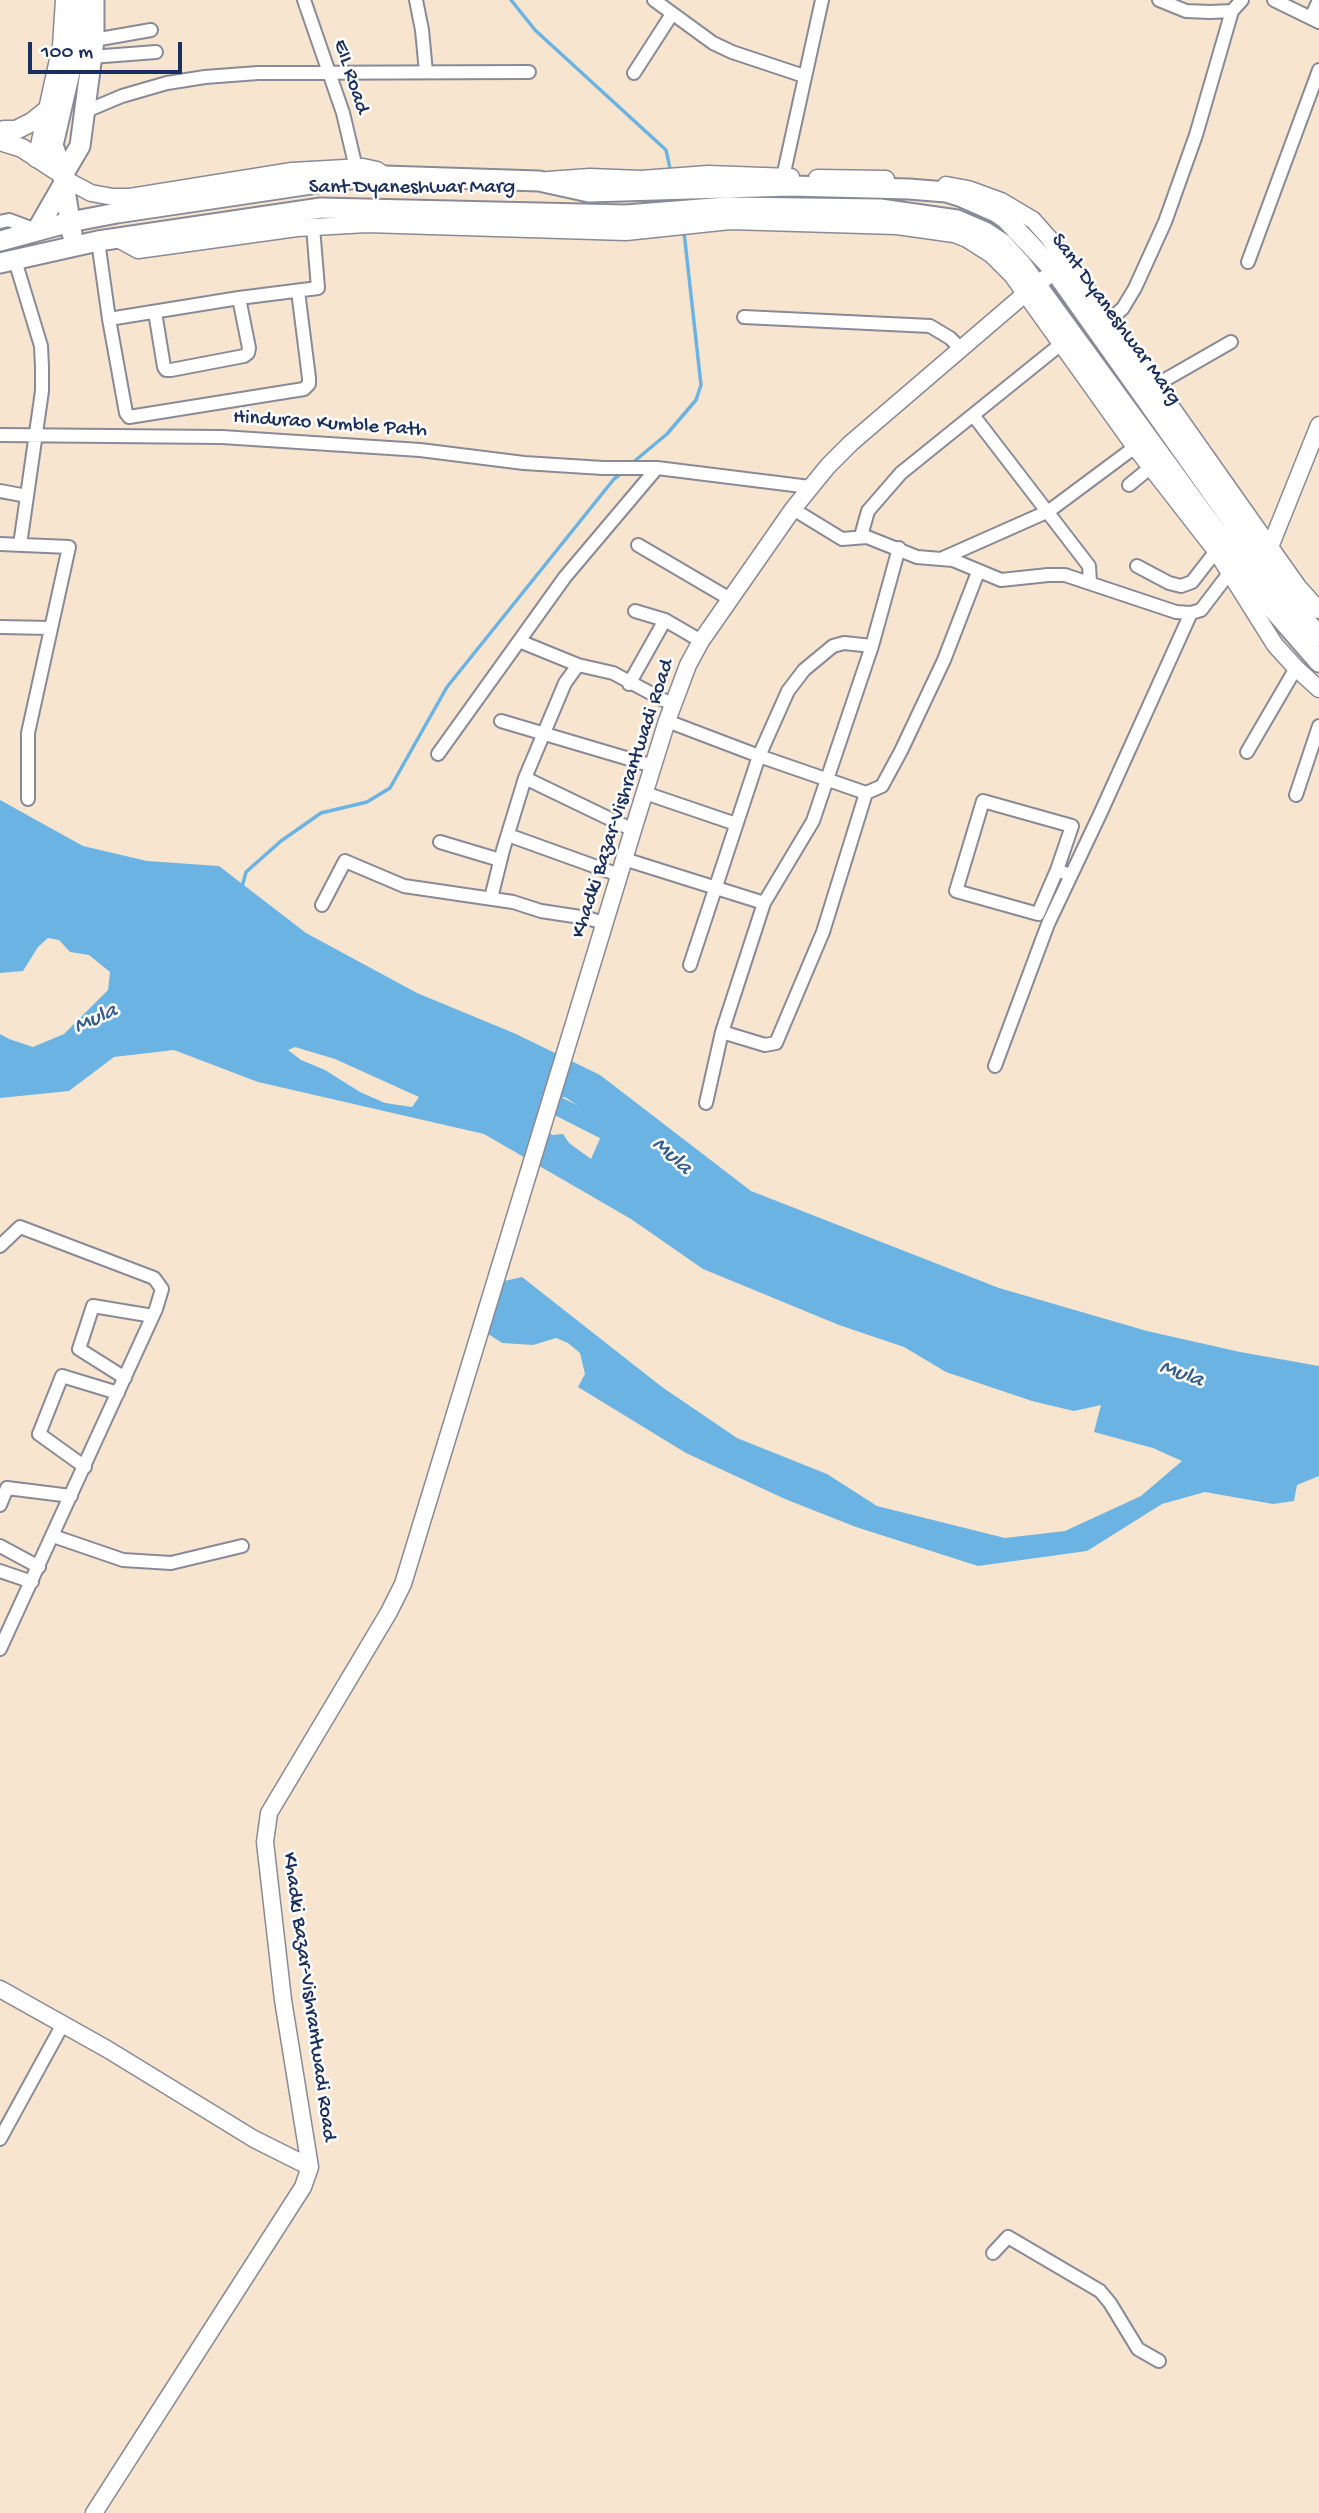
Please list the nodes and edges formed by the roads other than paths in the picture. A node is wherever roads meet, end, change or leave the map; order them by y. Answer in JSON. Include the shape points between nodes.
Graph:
{"nodes":[{"id":1,"x":64,"y":0,"type":"edge"},
{"id":2,"x":75,"y":0,"type":"edge"},
{"id":3,"x":94,"y":0,"type":"edge"},
{"id":4,"x":304,"y":0,"type":"edge"},
{"id":5,"x":416,"y":0,"type":"edge"},
{"id":6,"x":654,"y":0,"type":"edge"},
{"id":7,"x":822,"y":0,"type":"edge"},
{"id":8,"x":1158,"y":0,"type":"edge"},
{"id":9,"x":1242,"y":0,"type":"edge"},
{"id":10,"x":1274,"y":0,"type":"edge"},
{"id":11,"x":1319,"y":0,"type":"edge"},
{"id":12,"x":1232,"y":11,"type":"junction"},
{"id":13,"x":672,"y":14,"type":"junction"},
{"id":14,"x":1315,"y":20,"type":"edge"},
{"id":15,"x":151,"y":30,"type":"dead end"},
{"id":16,"x":92,"y":49,"type":"junction"},
{"id":17,"x":156,"y":52,"type":"dead end"},
{"id":18,"x":1319,"y":70,"type":"edge"},
{"id":19,"x":329,"y":72,"type":"junction"},
{"id":20,"x":426,"y":72,"type":"junction"},
{"id":21,"x":529,"y":72,"type":"dead end"},
{"id":22,"x":634,"y":73,"type":"dead end"},
{"id":23,"x":804,"y":76,"type":"junction"},
{"id":24,"x":47,"y":110,"type":"junction"},
{"id":25,"x":84,"y":112,"type":"junction"},
{"id":26,"x":4,"y":136,"type":"edge"},
{"id":27,"x":36,"y":159,"type":"junction"},
{"id":28,"x":356,"y":168,"type":"junction"},
{"id":29,"x":385,"y":176,"type":"junction"},
{"id":30,"x":783,"y":177,"type":"junction"},
{"id":31,"x":63,"y":178,"type":"junction"},
{"id":32,"x":699,"y":182,"type":"junction"},
{"id":33,"x":662,"y":220,"type":"junction"},
{"id":34,"x":0,"y":222,"type":"edge"},
{"id":35,"x":70,"y":222,"type":"junction"},
{"id":36,"x":313,"y":227,"type":"junction"},
{"id":37,"x":37,"y":230,"type":"junction"},
{"id":38,"x":108,"y":240,"type":"junction"},
{"id":39,"x":0,"y":241,"type":"edge"},
{"id":40,"x":73,"y":245,"type":"junction"},
{"id":41,"x":1248,"y":262,"type":"dead end"},
{"id":42,"x":9,"y":265,"type":"edge"},
{"id":43,"x":1061,"y":266,"type":"junction"},
{"id":44,"x":0,"y":272,"type":"edge"},
{"id":45,"x":1031,"y":289,"type":"junction"},
{"id":46,"x":298,"y":291,"type":"junction"},
{"id":47,"x":239,"y":298,"type":"junction"},
{"id":48,"x":155,"y":312,"type":"junction"},
{"id":49,"x":744,"y":317,"type":"dead end"},
{"id":50,"x":109,"y":319,"type":"junction"},
{"id":51,"x":1110,"y":320,"type":"junction"},
{"id":52,"x":1231,"y":342,"type":"dead end"},
{"id":53,"x":1061,"y":344,"type":"junction"},
{"id":54,"x":961,"y":349,"type":"junction"},
{"id":55,"x":1156,"y":385,"type":"junction"},
{"id":56,"x":973,"y":415,"type":"junction"},
{"id":57,"x":1319,"y":425,"type":"edge"},
{"id":58,"x":0,"y":435,"type":"edge"},
{"id":59,"x":35,"y":435,"type":"junction"},
{"id":60,"x":1135,"y":447,"type":"junction"},
{"id":61,"x":1151,"y":467,"type":"junction"},
{"id":62,"x":657,"y":468,"type":"junction"},
{"id":63,"x":1129,"y":485,"type":"dead end"},
{"id":64,"x":810,"y":486,"type":"junction"},
{"id":65,"x":0,"y":491,"type":"edge"},
{"id":66,"x":27,"y":496,"type":"junction"},
{"id":67,"x":793,"y":509,"type":"junction"},
{"id":68,"x":1049,"y":511,"type":"junction"},
{"id":69,"x":861,"y":536,"type":"junction"},
{"id":70,"x":0,"y":544,"type":"edge"},
{"id":71,"x":20,"y":545,"type":"junction"},
{"id":72,"x":638,"y":545,"type":"dead end"},
{"id":73,"x":899,"y":548,"type":"junction"},
{"id":74,"x":1216,"y":551,"type":"junction"},
{"id":75,"x":940,"y":559,"type":"junction"},
{"id":76,"x":1250,"y":561,"type":"junction"},
{"id":77,"x":1136,"y":566,"type":"dead end"},
{"id":78,"x":978,"y":572,"type":"junction"},
{"id":79,"x":1090,"y":582,"type":"junction"},
{"id":80,"x":730,"y":599,"type":"junction"},
{"id":81,"x":1319,"y":610,"type":"edge"},
{"id":82,"x":635,"y":611,"type":"dead end"},
{"id":83,"x":1191,"y":613,"type":"junction"},
{"id":84,"x":665,"y":620,"type":"junction"},
{"id":85,"x":0,"y":627,"type":"edge"},
{"id":86,"x":51,"y":628,"type":"junction"},
{"id":87,"x":1319,"y":637,"type":"edge"},
{"id":88,"x":519,"y":640,"type":"junction"},
{"id":89,"x":701,"y":641,"type":"junction"},
{"id":90,"x":872,"y":646,"type":"junction"},
{"id":91,"x":1319,"y":662,"type":"edge"},
{"id":92,"x":578,"y":665,"type":"junction"},
{"id":93,"x":1296,"y":668,"type":"junction"},
{"id":94,"x":629,"y":684,"type":"junction"},
{"id":95,"x":1319,"y":689,"type":"edge"},
{"id":96,"x":673,"y":705,"type":"junction"},
{"id":97,"x":501,"y":721,"type":"dead end"},
{"id":98,"x":667,"y":721,"type":"junction"},
{"id":99,"x":1319,"y":726,"type":"edge"},
{"id":100,"x":542,"y":735,"type":"junction"},
{"id":101,"x":1247,"y":752,"type":"dead end"},
{"id":102,"x":438,"y":754,"type":"dead end"},
{"id":103,"x":759,"y":756,"type":"junction"},
{"id":104,"x":653,"y":766,"type":"junction"},
{"id":105,"x":525,"y":778,"type":"junction"},
{"id":106,"x":827,"y":780,"type":"junction"},
{"id":107,"x":645,"y":793,"type":"junction"},
{"id":108,"x":866,"y":793,"type":"junction"},
{"id":109,"x":1296,"y":795,"type":"dead end"},
{"id":110,"x":28,"y":799,"type":"dead end"},
{"id":111,"x":736,"y":824,"type":"junction"},
{"id":112,"x":633,"y":830,"type":"junction"},
{"id":113,"x":508,"y":835,"type":"junction"},
{"id":114,"x":440,"y":842,"type":"dead end"},
{"id":115,"x":624,"y":859,"type":"junction"},
{"id":116,"x":500,"y":860,"type":"junction"},
{"id":117,"x":1057,"y":870,"type":"junction"},
{"id":118,"x":1070,"y":875,"type":"junction"},
{"id":119,"x":619,"y":876,"type":"junction"},
{"id":120,"x":714,"y":887,"type":"junction"},
{"id":121,"x":491,"y":898,"type":"junction"},
{"id":122,"x":764,"y":903,"type":"junction"},
{"id":123,"x":322,"y":905,"type":"dead end"},
{"id":124,"x":604,"y":923,"type":"junction"},
{"id":125,"x":690,"y":965,"type":"dead end"},
{"id":126,"x":722,"y":1032,"type":"junction"},
{"id":127,"x":995,"y":1066,"type":"dead end"},
{"id":128,"x":706,"y":1103,"type":"dead end"},
{"id":129,"x":0,"y":1246,"type":"edge"},
{"id":130,"x":153,"y":1316,"type":"junction"},
{"id":131,"x":125,"y":1378,"type":"junction"},
{"id":132,"x":118,"y":1394,"type":"junction"},
{"id":133,"x":85,"y":1467,"type":"junction"},
{"id":134,"x":71,"y":1496,"type":"junction"},
{"id":135,"x":0,"y":1505,"type":"edge"},
{"id":136,"x":53,"y":1536,"type":"junction"},
{"id":137,"x":0,"y":1546,"type":"edge"},
{"id":138,"x":242,"y":1546,"type":"dead end"},
{"id":139,"x":39,"y":1567,"type":"junction"},
{"id":140,"x":0,"y":1571,"type":"edge"},
{"id":141,"x":32,"y":1582,"type":"junction"},
{"id":142,"x":2,"y":1641,"type":"edge"},
{"id":143,"x":0,"y":1989,"type":"edge"},
{"id":144,"x":63,"y":2024,"type":"junction"},
{"id":145,"x":0,"y":2139,"type":"edge"},
{"id":146,"x":310,"y":2167,"type":"junction"},
{"id":147,"x":993,"y":2253,"type":"dead end"},
{"id":148,"x":1159,"y":2361,"type":"dead end"},
{"id":149,"x":94,"y":2513,"type":"edge"}],
"edges":[{"from":1,"to":24,"type":"street","via":[[61,46]]},
{"from":2,"to":31,"type":"main road","via":[[76,46],[53,145]]},
{"from":3,"to":16,"type":"main road"},
{"from":4,"to":19,"type":"street","name":"EIL Road"},
{"from":5,"to":20,"type":"street"},
{"from":6,"to":13,"type":"street"},
{"from":7,"to":23,"type":"street"},
{"from":8,"to":12,"type":"street","via":[[1186,10]]},
{"from":9,"to":12,"type":"street"},
{"from":10,"to":14,"type":"street"},
{"from":11,"to":14,"type":"street"},
{"from":12,"to":51,"type":"street","via":[[1166,222],[1136,288]]},
{"from":13,"to":22,"type":"street"},
{"from":13,"to":23,"type":"street","via":[[732,52]]},
{"from":15,"to":16,"type":"street"},
{"from":16,"to":17,"type":"street"},
{"from":16,"to":25,"type":"main road"},
{"from":18,"to":41,"type":"street"},
{"from":19,"to":20,"type":"street"},
{"from":19,"to":25,"type":"street","via":[[167,83]]},
{"from":19,"to":28,"type":"street","name":"EIL Road"},
{"from":20,"to":21,"type":"street"},
{"from":23,"to":30,"type":"street"},
{"from":24,"to":26,"type":"main road"},
{"from":24,"to":27,"type":"street"},
{"from":25,"to":31,"type":"main road","via":[[80,146]]},
{"from":26,"to":27,"type":"main road"},
{"from":27,"to":31,"type":"main road"},
{"from":28,"to":29,"type":"street","via":[[371,168]]},
{"from":28,"to":31,"type":"street","via":[[292,171],[130,197],[91,194]]},
{"from":29,"to":32,"type":"main road","name":"Sant Dyaneshwar Marg","via":[[539,181],[589,192]]},
{"from":29,"to":35,"type":"main road","name":"Sant Dyaneshwar Marg"},
{"from":30,"to":32,"type":"street"},
{"from":30,"to":43,"type":"street","via":[[886,174],[968,189],[1033,220]]},
{"from":31,"to":35,"type":"main road"},
{"from":31,"to":37,"type":"main road"},
{"from":32,"to":43,"type":"main road","name":"Sant Dyaneshwar Marg","via":[[946,192],[996,212]]},
{"from":33,"to":36,"type":"street","via":[[626,232],[367,224]]},
{"from":33,"to":38,"type":"main road","name":"Sant Dyaneshwar Marg","via":[[626,215],[321,208]]},
{"from":33,"to":45,"type":"main road","name":"Sant Dyaneshwar Marg","via":[[880,209],[957,220],[1003,244]]},
{"from":34,"to":37,"type":"street","via":[[9,220]]},
{"from":35,"to":37,"type":"main road","name":"Sant Dyaneshwar Marg"},
{"from":35,"to":40,"type":"main road"},
{"from":36,"to":38,"type":"street","via":[[138,250]]},
{"from":36,"to":46,"type":"street","via":[[318,288]]},
{"from":37,"to":39,"type":"main road","name":"Sant Dyaneshwar Marg"},
{"from":38,"to":40,"type":"main road","name":"Sant Dyaneshwar Marg"},
{"from":38,"to":50,"type":"street"},
{"from":40,"to":42,"type":"main road","name":"Sant Dyaneshwar Marg"},
{"from":42,"to":44,"type":"street"},
{"from":42,"to":59,"type":"street","via":[[41,346],[42,391]]},
{"from":43,"to":45,"type":"street","name":"Khadki Bazar-Vishrantwadi Road"},
{"from":43,"to":51,"type":"street"},
{"from":43,"to":76,"type":"main road","name":"Sant Dyaneshwar Marg"},
{"from":45,"to":53,"type":"street"},
{"from":45,"to":54,"type":"street","name":"Khadki Bazar-Vishrantwadi Road"},
{"from":45,"to":76,"type":"main road","name":"Sant Dyaneshwar Marg"},
{"from":46,"to":47,"type":"street"},
{"from":46,"to":50,"type":"street","via":[[309,377],[304,389],[133,417],[126,413]]},
{"from":47,"to":48,"type":"street"},
{"from":47,"to":48,"type":"street","via":[[248,353],[171,370],[164,367]]},
{"from":48,"to":50,"type":"street"},
{"from":49,"to":54,"type":"street","via":[[930,326]]},
{"from":51,"to":55,"type":"street"},
{"from":52,"to":55,"type":"street"},
{"from":53,"to":56,"type":"street"},
{"from":53,"to":60,"type":"street"},
{"from":54,"to":64,"type":"street","name":"Khadki Bazar-Vishrantwadi Road","via":[[851,443]]},
{"from":55,"to":76,"type":"street"},
{"from":56,"to":68,"type":"street"},
{"from":56,"to":69,"type":"street","via":[[901,473],[868,511]]},
{"from":57,"to":76,"type":"street"},
{"from":58,"to":59,"type":"street","name":"Hindurao Kumble Path"},
{"from":59,"to":62,"type":"street","name":"Hindurao Kumble Path","via":[[222,437],[420,450],[524,463]]},
{"from":59,"to":66,"type":"street"},
{"from":60,"to":61,"type":"street"},
{"from":60,"to":68,"type":"street"},
{"from":61,"to":63,"type":"street"},
{"from":61,"to":74,"type":"street"},
{"from":62,"to":64,"type":"street","name":"Hindurao Kumble Path"},
{"from":62,"to":88,"type":"street"},
{"from":64,"to":67,"type":"street","name":"Khadki Bazar-Vishrantwadi Road"},
{"from":65,"to":66,"type":"street"},
{"from":66,"to":71,"type":"street"},
{"from":67,"to":69,"type":"street","via":[[836,537]]},
{"from":67,"to":80,"type":"street","name":"Khadki Bazar-Vishrantwadi Road"},
{"from":68,"to":75,"type":"street"},
{"from":68,"to":79,"type":"street","via":[[1089,566]]},
{"from":69,"to":73,"type":"street"},
{"from":70,"to":71,"type":"street"},
{"from":71,"to":86,"type":"street","via":[[69,547]]},
{"from":72,"to":80,"type":"street"},
{"from":73,"to":75,"type":"street","via":[[917,557]]},
{"from":73,"to":90,"type":"street"},
{"from":74,"to":76,"type":"street"},
{"from":74,"to":77,"type":"street","via":[[1192,582],[1181,586]]},
{"from":75,"to":78,"type":"street"},
{"from":76,"to":81,"type":"street","via":[[1299,588]]},
{"from":76,"to":83,"type":"street","via":[[1201,610]]},
{"from":76,"to":87,"type":"main road","name":"Sant Dyaneshwar Marg"},
{"from":76,"to":91,"type":"main road","name":"Sant Dyaneshwar Marg","via":[[1291,633]]},
{"from":76,"to":93,"type":"street","via":[[1275,645]]},
{"from":78,"to":79,"type":"street","via":[[1001,580],[1056,574]]},
{"from":78,"to":108,"type":"street","via":[[944,660],[895,762],[882,786]]},
{"from":79,"to":83,"type":"street"},
{"from":80,"to":89,"type":"street","name":"Khadki Bazar-Vishrantwadi Road"},
{"from":82,"to":84,"type":"street"},
{"from":83,"to":118,"type":"street"},
{"from":84,"to":89,"type":"street"},
{"from":84,"to":94,"type":"street"},
{"from":85,"to":86,"type":"street"},
{"from":86,"to":110,"type":"street","via":[[28,733]]},
{"from":88,"to":92,"type":"street"},
{"from":88,"to":102,"type":"street"},
{"from":89,"to":96,"type":"street","name":"Khadki Bazar-Vishrantwadi Road"},
{"from":90,"to":103,"type":"street","via":[[834,646],[804,670],[788,691]]},
{"from":90,"to":106,"type":"street"},
{"from":92,"to":94,"type":"street","via":[[612,673]]},
{"from":92,"to":100,"type":"street"},
{"from":93,"to":95,"type":"street"},
{"from":93,"to":101,"type":"street"},
{"from":94,"to":96,"type":"street"},
{"from":96,"to":98,"type":"street","name":"Khadki Bazar-Vishrantwadi Road"},
{"from":97,"to":100,"type":"street"},
{"from":98,"to":103,"type":"street"},
{"from":98,"to":104,"type":"street","name":"Khadki Bazar-Vishrantwadi Road"},
{"from":99,"to":109,"type":"street"},
{"from":100,"to":104,"type":"street"},
{"from":100,"to":105,"type":"street"},
{"from":103,"to":106,"type":"street"},
{"from":103,"to":111,"type":"street"},
{"from":104,"to":107,"type":"street","name":"Khadki Bazar-Vishrantwadi Road"},
{"from":105,"to":112,"type":"street"},
{"from":105,"to":113,"type":"street"},
{"from":106,"to":108,"type":"street"},
{"from":106,"to":122,"type":"street","via":[[813,821]]},
{"from":107,"to":111,"type":"street"},
{"from":107,"to":112,"type":"street","name":"Khadki Bazar-Vishrantwadi Road"},
{"from":108,"to":126,"type":"street","via":[[823,932],[776,1043],[765,1045]]},
{"from":111,"to":120,"type":"street"},
{"from":112,"to":115,"type":"street","name":"Khadki Bazar-Vishrantwadi Road"},
{"from":113,"to":116,"type":"street"},
{"from":113,"to":119,"type":"street"},
{"from":114,"to":116,"type":"street"},
{"from":115,"to":119,"type":"street","name":"Khadki Bazar-Vishrantwadi Road"},
{"from":115,"to":120,"type":"street"},
{"from":116,"to":121,"type":"street"},
{"from":117,"to":117,"type":"street","via":[[1038,914],[956,891],[984,801],[1072,827]]},
{"from":117,"to":118,"type":"street"},
{"from":118,"to":127,"type":"street"},
{"from":119,"to":124,"type":"street","name":"Khadki Bazar-Vishrantwadi Road"},
{"from":120,"to":122,"type":"street"},
{"from":120,"to":125,"type":"street"},
{"from":121,"to":123,"type":"street","via":[[404,886],[345,862]]},
{"from":121,"to":124,"type":"street"},
{"from":122,"to":126,"type":"street"},
{"from":124,"to":146,"type":"street","name":"Khadki Bazar-Vishrantwadi Road","via":[[403,1584],[274,1802],[266,1825],[283,2000]]},
{"from":126,"to":128,"type":"street"},
{"from":129,"to":130,"type":"street","via":[[20,1227],[154,1279],[162,1289]]},
{"from":130,"to":131,"type":"street"},
{"from":130,"to":131,"type":"street","via":[[93,1306],[79,1349]]},
{"from":131,"to":132,"type":"street"},
{"from":132,"to":133,"type":"street"},
{"from":132,"to":133,"type":"street","via":[[62,1376],[38,1434]]},
{"from":133,"to":134,"type":"street"},
{"from":134,"to":135,"type":"street","via":[[7,1488]]},
{"from":134,"to":136,"type":"street"},
{"from":136,"to":138,"type":"street","via":[[123,1560],[171,1563]]},
{"from":136,"to":139,"type":"street"},
{"from":137,"to":139,"type":"street"},
{"from":139,"to":141,"type":"street"},
{"from":140,"to":141,"type":"street"},
{"from":141,"to":142,"type":"street"},
{"from":143,"to":144,"type":"street","name":"Khadki Bazar-Vishrantwadi Road"},
{"from":144,"to":145,"type":"street"},
{"from":144,"to":146,"type":"street","name":"Khadki Bazar-Vishrantwadi Road","via":[[254,2139]]},
{"from":146,"to":149,"type":"street","name":"Khadki Bazar-Vishrantwadi Road","via":[[303,2187]]},
{"from":147,"to":148,"type":"street","via":[[1008,2237],[1101,2291],[1138,2349]]}]}
